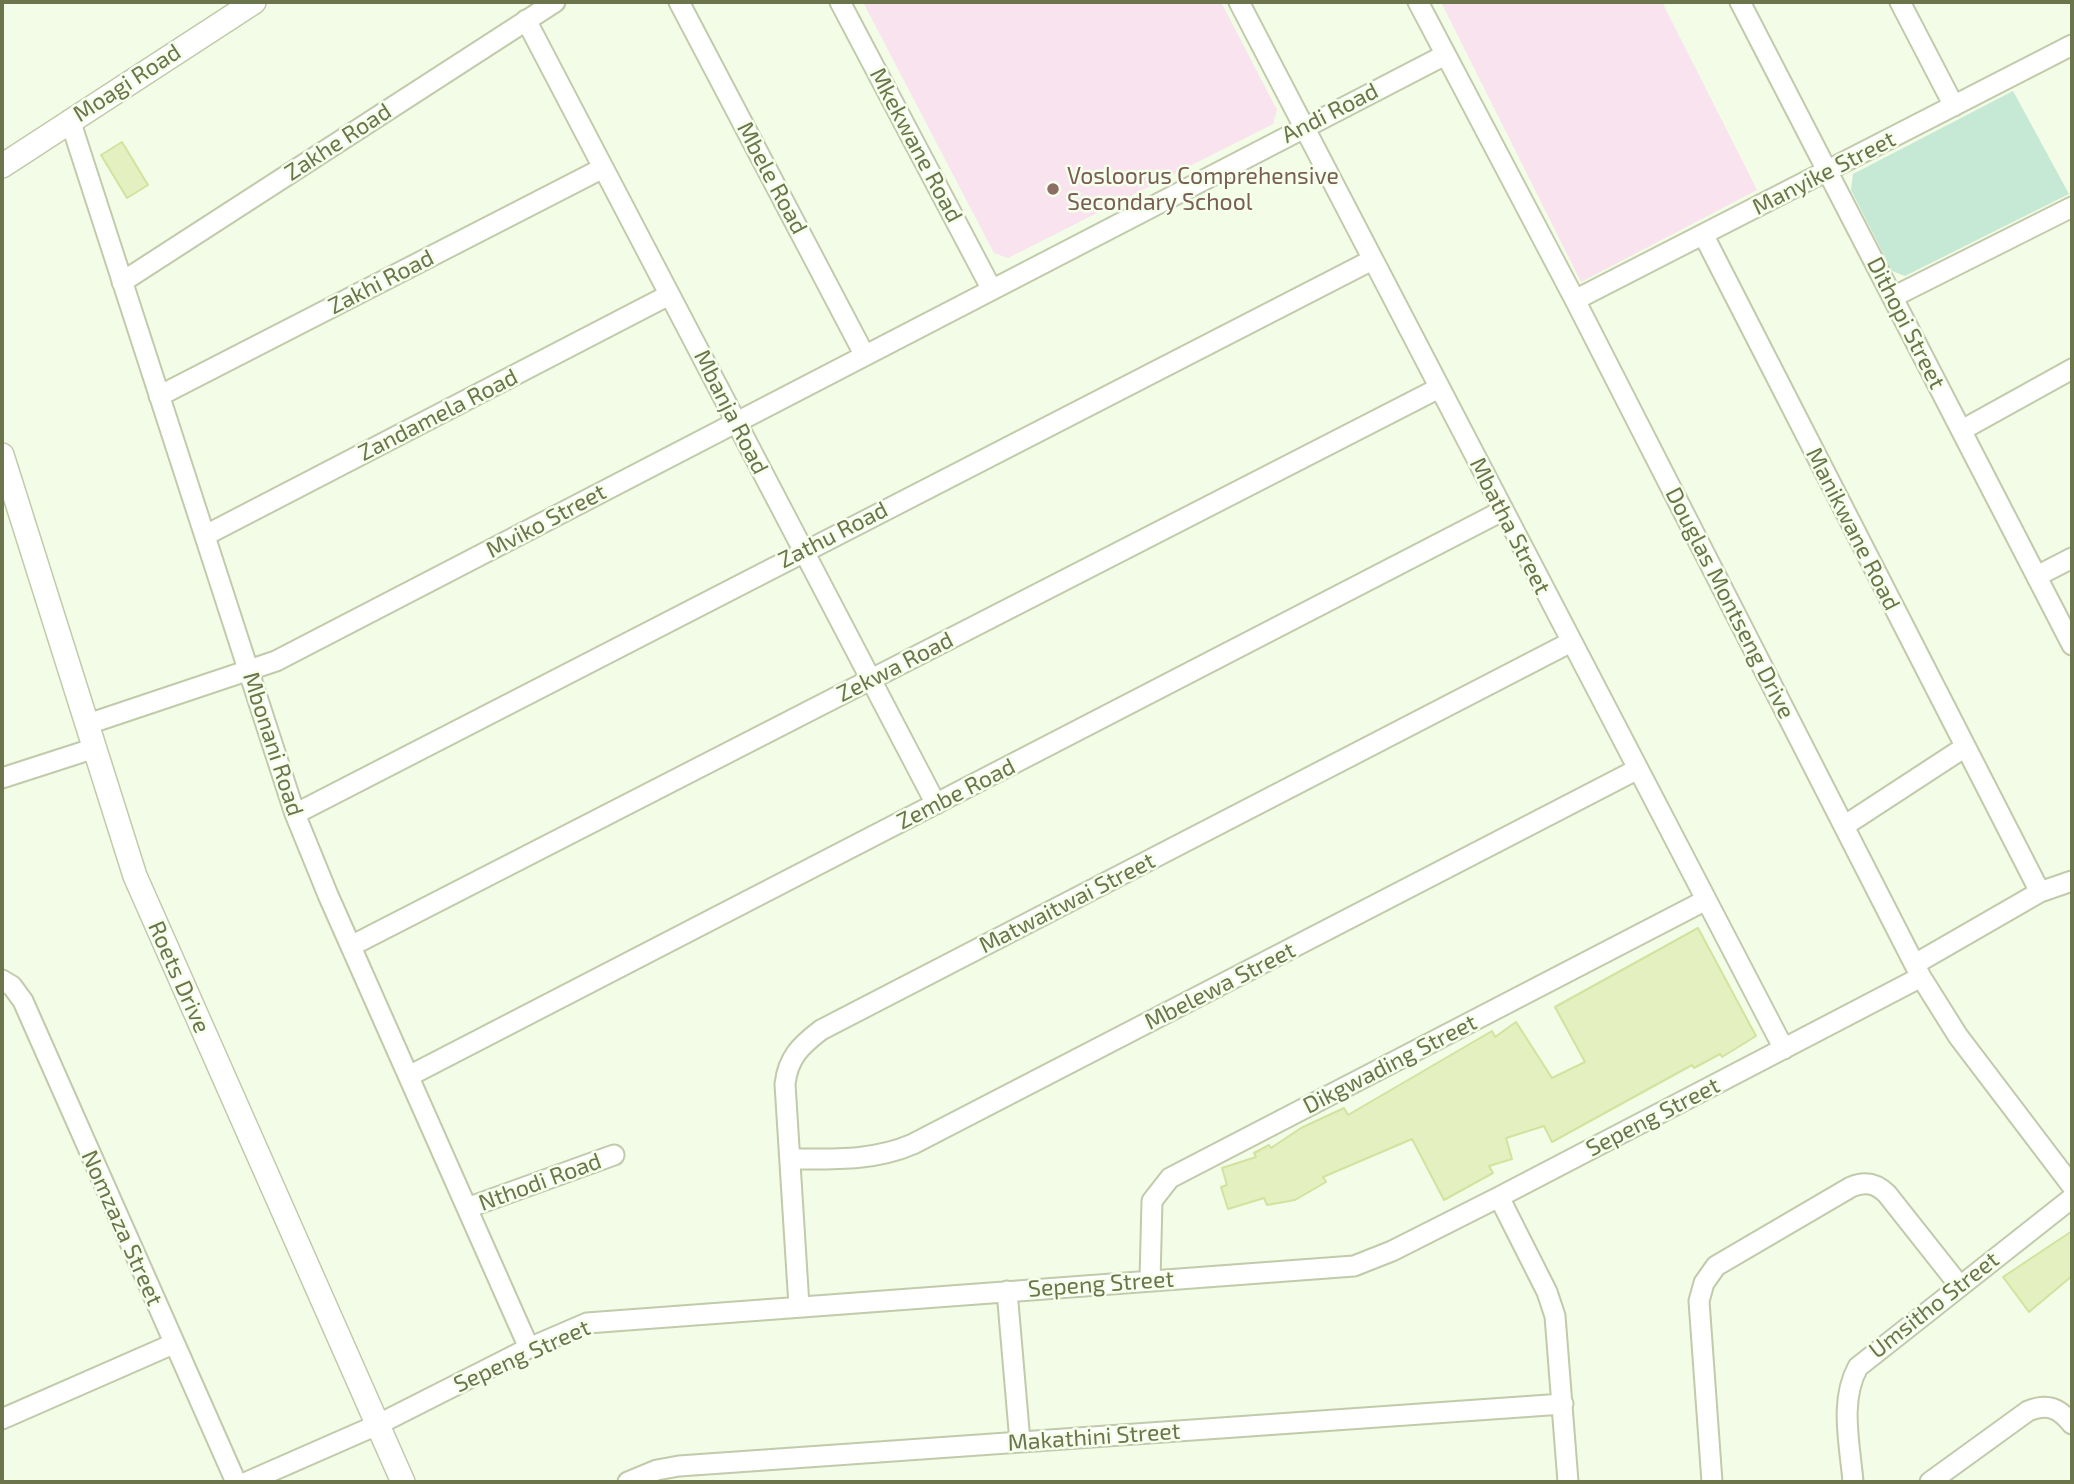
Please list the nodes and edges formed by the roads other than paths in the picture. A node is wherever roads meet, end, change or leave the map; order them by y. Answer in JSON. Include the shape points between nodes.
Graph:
{"nodes":[{"id":1,"x":254,"y":2,"type":"edge"},
{"id":2,"x":555,"y":2,"type":"edge"},
{"id":3,"x":679,"y":2,"type":"edge"},
{"id":4,"x":840,"y":2,"type":"edge"},
{"id":5,"x":1239,"y":2,"type":"edge"},
{"id":6,"x":1418,"y":2,"type":"edge"},
{"id":7,"x":1740,"y":2,"type":"edge"},
{"id":8,"x":1900,"y":2,"type":"edge"},
{"id":9,"x":526,"y":20,"type":"junction"},
{"id":10,"x":2072,"y":45,"type":"edge"},
{"id":11,"x":1445,"y":55,"type":"junction"},
{"id":12,"x":1954,"y":106,"type":"junction"},
{"id":13,"x":70,"y":120,"type":"junction"},
{"id":14,"x":1303,"y":126,"type":"junction"},
{"id":15,"x":2,"y":166,"type":"edge"},
{"id":16,"x":603,"y":168,"type":"junction"},
{"id":17,"x":1827,"y":172,"type":"junction"},
{"id":18,"x":2072,"y":207,"type":"edge"},
{"id":19,"x":1704,"y":236,"type":"junction"},
{"id":20,"x":1373,"y":260,"type":"junction"},
{"id":21,"x":122,"y":282,"type":"junction"},
{"id":22,"x":991,"y":288,"type":"junction"},
{"id":23,"x":669,"y":295,"type":"junction"},
{"id":24,"x":1893,"y":297,"type":"junction"},
{"id":25,"x":1575,"y":300,"type":"junction"},
{"id":26,"x":864,"y":354,"type":"junction"},
{"id":27,"x":2072,"y":369,"type":"edge"},
{"id":28,"x":1438,"y":388,"type":"junction"},
{"id":29,"x":159,"y":396,"type":"junction"},
{"id":30,"x":736,"y":422,"type":"junction"},
{"id":31,"x":1962,"y":430,"type":"junction"},
{"id":32,"x":2,"y":455,"type":"edge"},
{"id":33,"x":1502,"y":511,"type":"junction"},
{"id":34,"x":206,"y":534,"type":"junction"},
{"id":35,"x":802,"y":551,"type":"junction"},
{"id":36,"x":2072,"y":558,"type":"edge"},
{"id":37,"x":2037,"y":576,"type":"junction"},
{"id":38,"x":1571,"y":642,"type":"junction"},
{"id":39,"x":2072,"y":645,"type":"edge"},
{"id":40,"x":248,"y":672,"type":"junction"},
{"id":41,"x":870,"y":680,"type":"junction"},
{"id":42,"x":88,"y":724,"type":"junction"},
{"id":43,"x":1965,"y":747,"type":"junction"},
{"id":44,"x":95,"y":748,"type":"junction"},
{"id":45,"x":1636,"y":770,"type":"junction"},
{"id":46,"x":2,"y":778,"type":"edge"},
{"id":47,"x":936,"y":804,"type":"junction"},
{"id":48,"x":295,"y":814,"type":"junction"},
{"id":49,"x":1844,"y":826,"type":"junction"},
{"id":50,"x":2072,"y":881,"type":"edge"},
{"id":51,"x":2039,"y":892,"type":"junction"},
{"id":52,"x":1706,"y":900,"type":"junction"},
{"id":53,"x":351,"y":946,"type":"junction"},
{"id":54,"x":1918,"y":970,"type":"junction"},
{"id":55,"x":2,"y":980,"type":"edge"},
{"id":56,"x":1784,"y":1049,"type":"junction"},
{"id":57,"x":409,"y":1076,"type":"junction"},
{"id":58,"x":614,"y":1155,"type":"dead end"},
{"id":59,"x":792,"y":1159,"type":"junction"},
{"id":60,"x":2072,"y":1186,"type":"edge"},
{"id":61,"x":1499,"y":1197,"type":"junction"},
{"id":62,"x":2072,"y":1198,"type":"edge"},
{"id":63,"x":467,"y":1208,"type":"junction"},
{"id":64,"x":1150,"y":1280,"type":"junction"},
{"id":65,"x":1959,"y":1285,"type":"junction"},
{"id":66,"x":1007,"y":1291,"type":"junction"},
{"id":67,"x":799,"y":1306,"type":"junction"},
{"id":68,"x":173,"y":1344,"type":"junction"},
{"id":69,"x":529,"y":1348,"type":"junction"},
{"id":70,"x":1563,"y":1404,"type":"junction"},
{"id":71,"x":2,"y":1419,"type":"edge"},
{"id":72,"x":2072,"y":1424,"type":"edge"},
{"id":73,"x":377,"y":1425,"type":"junction"},
{"id":74,"x":1020,"y":1442,"type":"junction"},
{"id":75,"x":236,"y":1482,"type":"edge"},
{"id":76,"x":247,"y":1482,"type":"edge"},
{"id":77,"x":403,"y":1482,"type":"edge"},
{"id":78,"x":628,"y":1482,"type":"edge"},
{"id":79,"x":1568,"y":1482,"type":"edge"},
{"id":80,"x":1712,"y":1482,"type":"edge"},
{"id":81,"x":1853,"y":1482,"type":"edge"},
{"id":82,"x":1930,"y":1482,"type":"edge"}],
"edges":[{"from":1,"to":13,"type":"street","name":"Moagi Road"},
{"from":2,"to":9,"type":"street","name":"Zakhe Road"},
{"from":3,"to":26,"type":"street","name":"Mbele Road"},
{"from":4,"to":22,"type":"street","name":"Mkekwane Road"},
{"from":5,"to":14,"type":"street","name":"Mbatha Street"},
{"from":6,"to":11,"type":"street","name":"Douglas Montseng Drive"},
{"from":7,"to":17,"type":"street","name":"Dithopi Street"},
{"from":8,"to":12,"type":"street"},
{"from":9,"to":16,"type":"street","name":"Mbanja Road"},
{"from":9,"to":21,"type":"street","name":"Zakhe Road"},
{"from":10,"to":12,"type":"street","name":"Manyike Street"},
{"from":11,"to":14,"type":"street","name":"Andi Road"},
{"from":11,"to":25,"type":"street","name":"Douglas Montseng Drive"},
{"from":12,"to":17,"type":"street","name":"Manyike Street"},
{"from":13,"to":15,"type":"street","name":"Moagi Road"},
{"from":13,"to":21,"type":"street","name":"Mbonani Road"},
{"from":14,"to":20,"type":"street","name":"Mbatha Street"},
{"from":14,"to":22,"type":"street","name":"Andi Road"},
{"from":16,"to":23,"type":"street","name":"Mbanja Road"},
{"from":16,"to":29,"type":"street","name":"Zakhi Road"},
{"from":17,"to":19,"type":"street","name":"Manyike Street"},
{"from":17,"to":24,"type":"street","name":"Dithopi Street"},
{"from":18,"to":24,"type":"street"},
{"from":19,"to":25,"type":"street","name":"Manyike Street"},
{"from":19,"to":43,"type":"street","name":"Manikwane Road"},
{"from":20,"to":28,"type":"street","name":"Mbatha Street"},
{"from":20,"to":35,"type":"street","name":"Zathu Road"},
{"from":21,"to":29,"type":"street","name":"Mbonani Road"},
{"from":22,"to":26,"type":"street","name":"Mviko Street"},
{"from":23,"to":30,"type":"street","name":"Mbanja Road"},
{"from":23,"to":34,"type":"street","name":"Zandamela Road"},
{"from":24,"to":31,"type":"street","name":"Dithopi Street"},
{"from":25,"to":49,"type":"street","name":"Douglas Montseng Drive"},
{"from":26,"to":30,"type":"street","name":"Mviko Street"},
{"from":27,"to":31,"type":"street"},
{"from":28,"to":33,"type":"street","name":"Mbatha Street"},
{"from":28,"to":41,"type":"street","name":"Zekwa Road"},
{"from":29,"to":34,"type":"street","name":"Mbonani Road"},
{"from":30,"to":35,"type":"street","name":"Mbanja Road"},
{"from":30,"to":40,"type":"street","name":"Mviko Street"},
{"from":31,"to":37,"type":"street","name":"Dithopi Street"},
{"from":32,"to":42,"type":"street","name":"Roets Drive"},
{"from":33,"to":38,"type":"street","name":"Mbatha Street"},
{"from":33,"to":47,"type":"street","name":"Zembe Road"},
{"from":34,"to":40,"type":"street","name":"Mbonani Road"},
{"from":35,"to":41,"type":"street","name":"Mbanja Road"},
{"from":35,"to":48,"type":"street","name":"Zathu Road"},
{"from":36,"to":37,"type":"street"},
{"from":37,"to":39,"type":"street","name":"Dithopi Street"},
{"from":38,"to":45,"type":"street","name":"Mbatha Street"},
{"from":38,"to":59,"type":"street","name":"Matwaitwai Street","via":[[821,1030],[796,1051],[786,1071]]},
{"from":40,"to":42,"type":"street","name":"Mviko Street"},
{"from":40,"to":48,"type":"street","name":"Mbonani Road"},
{"from":41,"to":47,"type":"street","name":"Mbanja Road"},
{"from":41,"to":53,"type":"street","name":"Zekwa Road"},
{"from":42,"to":44,"type":"street","name":"Roets Drive"},
{"from":43,"to":49,"type":"street"},
{"from":43,"to":51,"type":"street","name":"Manikwane Road"},
{"from":44,"to":46,"type":"street"},
{"from":44,"to":73,"type":"street","name":"Roets Drive","via":[[148,907]]},
{"from":45,"to":52,"type":"street","name":"Mbatha Street"},
{"from":45,"to":59,"type":"street","name":"Mbelewa Street","via":[[914,1144],[862,1159]]},
{"from":47,"to":57,"type":"street","name":"Zembe Road"},
{"from":48,"to":53,"type":"street","name":"Mbonani Road"},
{"from":49,"to":54,"type":"street","name":"Douglas Montseng Drive"},
{"from":50,"to":51,"type":"street","name":"Sepeng Street"},
{"from":51,"to":54,"type":"street","name":"Sepeng Street"},
{"from":52,"to":56,"type":"street","name":"Mbatha Street"},
{"from":52,"to":64,"type":"street","name":"Dikgwading Street","via":[[1170,1178],[1153,1201]]},
{"from":53,"to":57,"type":"street","name":"Mbonani Road"},
{"from":54,"to":56,"type":"street","name":"Sepeng Street"},
{"from":54,"to":60,"type":"street","name":"Douglas Montseng Drive","via":[[1958,1036]]},
{"from":55,"to":68,"type":"street","name":"Nomzaza Street","via":[[23,1001]]},
{"from":56,"to":61,"type":"street","name":"Sepeng Street"},
{"from":57,"to":63,"type":"street","name":"Mbonani Road"},
{"from":58,"to":63,"type":"street","name":"Nthodi Road"},
{"from":59,"to":67,"type":"street","name":"Matwaitwai Street"},
{"from":61,"to":64,"type":"street","name":"Sepeng Street","via":[[1354,1266]]},
{"from":61,"to":70,"type":"street","via":[[1552,1303]]},
{"from":62,"to":65,"type":"street","name":"Umsitho Street"},
{"from":63,"to":69,"type":"street","name":"Mbonani Road"},
{"from":64,"to":66,"type":"street","name":"Sepeng Street"},
{"from":65,"to":80,"type":"street","via":[[1887,1194],[1870,1184],[1851,1186],[1716,1266],[1703,1283],[1699,1301]]},
{"from":65,"to":81,"type":"street","name":"Umsitho Street","via":[[1868,1356],[1852,1378],[1847,1403]]},
{"from":66,"to":67,"type":"street","name":"Sepeng Street"},
{"from":66,"to":74,"type":"street"},
{"from":67,"to":69,"type":"street","name":"Sepeng Street","via":[[587,1323]]},
{"from":68,"to":71,"type":"street"},
{"from":68,"to":75,"type":"street","name":"Nomzaza Street"},
{"from":69,"to":73,"type":"street","name":"Sepeng Street"},
{"from":70,"to":74,"type":"street","name":"Makathini Street"},
{"from":70,"to":79,"type":"street"},
{"from":72,"to":82,"type":"street","via":[[2051,1407],[2028,1410]]},
{"from":73,"to":76,"type":"street","name":"Sepeng Street"},
{"from":73,"to":77,"type":"street","name":"Roets Drive"},
{"from":74,"to":78,"type":"street","name":"Makathini Street","via":[[679,1466]]}]}
